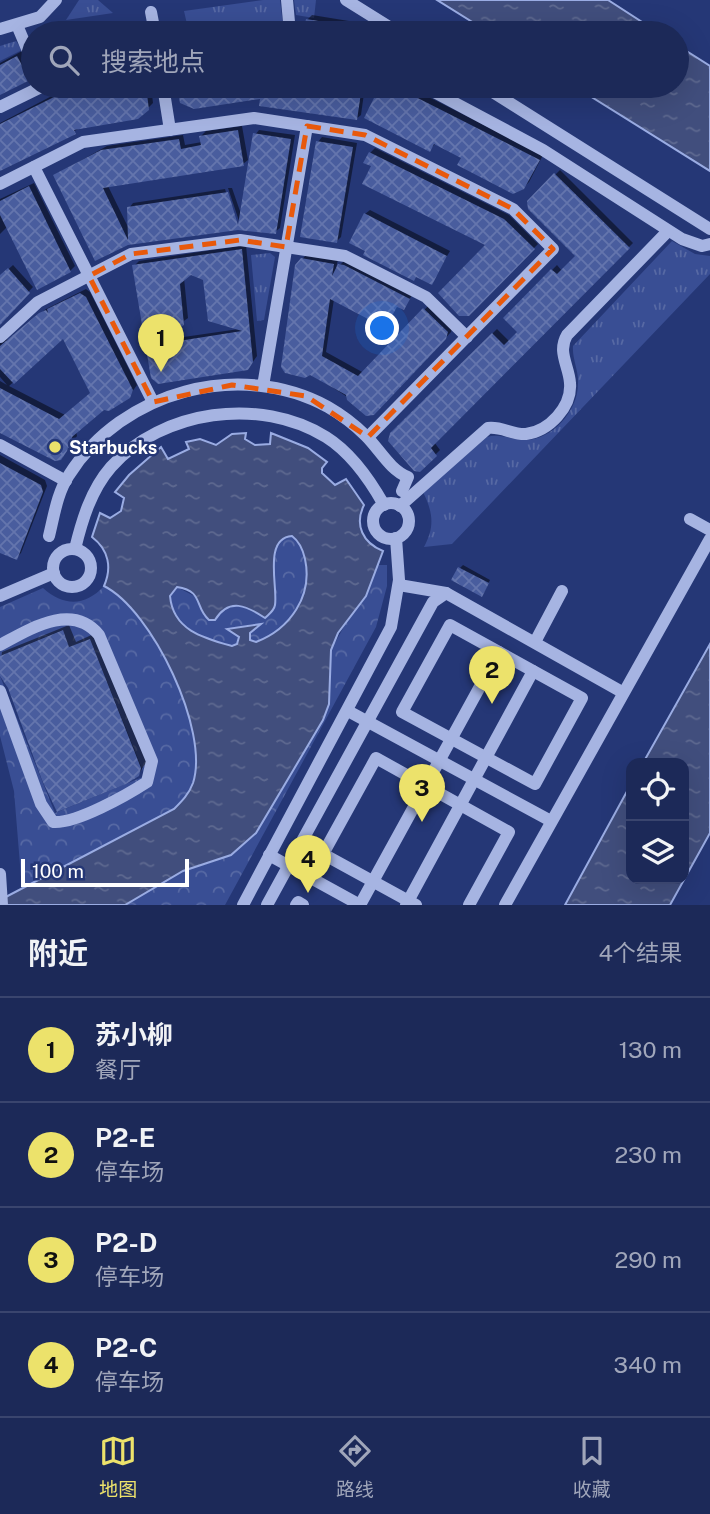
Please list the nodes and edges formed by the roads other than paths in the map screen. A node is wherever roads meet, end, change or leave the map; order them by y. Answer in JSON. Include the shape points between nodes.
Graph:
{"nodes":[{"id":1,"x":56,"y":0,"type":"edge"},
{"id":2,"x":286,"y":0,"type":"edge"},
{"id":3,"x":346,"y":0,"type":"edge"},
{"id":4,"x":151,"y":12,"type":"dead end"},
{"id":5,"x":28,"y":21,"type":"edge"},
{"id":6,"x":153,"y":21,"type":"edge"},
{"id":7,"x":289,"y":21,"type":"edge"},
{"id":8,"x":380,"y":21,"type":"edge"},
{"id":9,"x":21,"y":24,"type":"edge"},
{"id":10,"x":17,"y":25,"type":"junction"},
{"id":11,"x":0,"y":29,"type":"edge"},
{"id":12,"x":21,"y":34,"type":"edge"},
{"id":13,"x":21,"y":97,"type":"edge"},
{"id":14,"x":165,"y":98,"type":"edge"},
{"id":15,"x":446,"y":98,"type":"edge"},
{"id":16,"x":502,"y":98,"type":"edge"},
{"id":17,"x":0,"y":107,"type":"edge"},
{"id":18,"x":307,"y":126,"type":"junction"},
{"id":19,"x":170,"y":130,"type":"junction"},
{"id":20,"x":34,"y":167,"type":"junction"},
{"id":21,"x":0,"y":184,"type":"edge"},
{"id":22,"x":710,"y":229,"type":"edge"},
{"id":23,"x":667,"y":231,"type":"junction"},
{"id":24,"x":710,"y":244,"type":"edge"},
{"id":25,"x":286,"y":247,"type":"junction"},
{"id":26,"x":89,"y":276,"type":"junction"},
{"id":27,"x":0,"y":337,"type":"edge"},
{"id":28,"x":467,"y":337,"type":"junction"},
{"id":29,"x":263,"y":386,"type":"junction"},
{"id":30,"x":153,"y":402,"type":"junction"},
{"id":31,"x":368,"y":438,"type":"junction"},
{"id":32,"x":0,"y":445,"type":"edge"},
{"id":33,"x":66,"y":481,"type":"junction"},
{"id":34,"x":402,"y":491,"type":"dead end"},
{"id":35,"x":384,"y":505,"type":"junction"},
{"id":36,"x":400,"y":506,"type":"junction"},
{"id":37,"x":690,"y":519,"type":"dead end"},
{"id":38,"x":710,"y":530,"type":"edge"},
{"id":39,"x":48,"y":536,"type":"dead end"},
{"id":40,"x":396,"y":538,"type":"junction"},
{"id":41,"x":710,"y":539,"type":"edge"},
{"id":42,"x":75,"y":549,"type":"junction"},
{"id":43,"x":54,"y":573,"type":"junction"},
{"id":44,"x":399,"y":585,"type":"junction"},
{"id":45,"x":562,"y":591,"type":"dead end"},
{"id":46,"x":446,"y":593,"type":"junction"},
{"id":47,"x":0,"y":596,"type":"edge"},
{"id":48,"x":536,"y":642,"type":"junction"},
{"id":49,"x":0,"y":645,"type":"edge"},
{"id":50,"x":499,"y":652,"type":"junction"},
{"id":51,"x":533,"y":671,"type":"junction"},
{"id":52,"x":0,"y":691,"type":"edge"},
{"id":53,"x":622,"y":692,"type":"junction"},
{"id":54,"x":348,"y":712,"type":"junction"},
{"id":55,"x":367,"y":722,"type":"junction"},
{"id":56,"x":451,"y":738,"type":"junction"},
{"id":57,"x":487,"y":758,"type":"junction"},
{"id":58,"x":439,"y":761,"type":"junction"},
{"id":59,"x":474,"y":780,"type":"junction"},
{"id":60,"x":425,"y":786,"type":"junction"},
{"id":61,"x":461,"y":805,"type":"junction"},
{"id":62,"x":551,"y":821,"type":"junction"},
{"id":63,"x":270,"y":855,"type":"junction"},
{"id":64,"x":289,"y":866,"type":"junction"},
{"id":65,"x":0,"y":874,"type":"edge"},
{"id":66,"x":373,"y":881,"type":"junction"},
{"id":67,"x":410,"y":904,"type":"edge"},
{"id":68,"x":2,"y":905,"type":"edge"},
{"id":69,"x":243,"y":905,"type":"edge"},
{"id":70,"x":267,"y":905,"type":"edge"},
{"id":71,"x":296,"y":905,"type":"edge"},
{"id":72,"x":303,"y":905,"type":"edge"},
{"id":73,"x":360,"y":905,"type":"edge"},
{"id":74,"x":469,"y":905,"type":"edge"},
{"id":75,"x":505,"y":905,"type":"edge"}],
"edges":[{"from":1,"to":5,"type":"street","via":[[40,17]]},
{"from":2,"to":7,"type":"street"},
{"from":3,"to":8,"type":"street"},
{"from":4,"to":6,"type":"street"},
{"from":9,"to":10,"type":"street"},
{"from":10,"to":11,"type":"street"},
{"from":10,"to":12,"type":"street"},
{"from":13,"to":17,"type":"street"},
{"from":14,"to":19,"type":"street"},
{"from":15,"to":23,"type":"street","via":[[543,150]]},
{"from":16,"to":22,"type":"street"},
{"from":18,"to":19,"type":"street","via":[[254,118]]},
{"from":18,"to":25,"type":"street"},
{"from":18,"to":28,"type":"street","via":[[365,135],[513,209],[553,249]]},
{"from":19,"to":20,"type":"street","via":[[83,142]]},
{"from":20,"to":21,"type":"street"},
{"from":20,"to":26,"type":"street"},
{"from":23,"to":24,"type":"street","via":[[691,244]]},
{"from":23,"to":36,"type":"street","via":[[567,335],[562,349],[569,392],[551,423],[527,433],[488,428]]},
{"from":25,"to":26,"type":"street","via":[[240,240],[131,254]]},
{"from":25,"to":28,"type":"street","via":[[345,256],[426,297]]},
{"from":25,"to":29,"type":"street"},
{"from":26,"to":27,"type":"street","via":[[38,302]]},
{"from":26,"to":30,"type":"street"},
{"from":28,"to":31,"type":"street"},
{"from":29,"to":30,"type":"street","via":[[195,389]]},
{"from":29,"to":31,"type":"street","via":[[306,396],[331,408]]},
{"from":30,"to":33,"type":"street","via":[[103,434]]},
{"from":31,"to":34,"type":"street","via":[[398,474],[408,477]]},
{"from":32,"to":33,"type":"street"},
{"from":33,"to":39,"type":"street"},
{"from":35,"to":36,"type":"street"},
{"from":35,"to":40,"type":"street","via":[[375,513],[376,530],[384,537]]},
{"from":35,"to":42,"type":"street","via":[[352,460],[327,438],[302,425],[264,414],[206,418],[161,429],[118,461],[85,511]]},
{"from":36,"to":40,"type":"street","via":[[408,515],[408,526]]},
{"from":37,"to":38,"type":"street"},
{"from":40,"to":44,"type":"street"},
{"from":41,"to":53,"type":"street"},
{"from":42,"to":43,"type":"street","via":[[58,556]]},
{"from":42,"to":43,"type":"street","via":[[90,560],[88,579],[78,586],[66,586]]},
{"from":43,"to":47,"type":"street"},
{"from":44,"to":46,"type":"street"},
{"from":44,"to":54,"type":"street","via":[[391,627]]},
{"from":45,"to":48,"type":"street"},
{"from":46,"to":48,"type":"street"},
{"from":46,"to":55,"type":"street","via":[[433,602]]},
{"from":48,"to":53,"type":"street"},
{"from":49,"to":52,"type":"street","via":[[66,618],[90,625],[99,635],[152,761],[147,782],[81,815],[53,822],[41,804]]},
{"from":50,"to":51,"type":"street"},
{"from":50,"to":56,"type":"street"},
{"from":50,"to":56,"type":"street","via":[[450,625],[402,712]]},
{"from":51,"to":57,"type":"street"},
{"from":51,"to":57,"type":"street","via":[[582,698],[535,784]]},
{"from":53,"to":62,"type":"street"},
{"from":54,"to":55,"type":"street"},
{"from":54,"to":63,"type":"street"},
{"from":55,"to":58,"type":"street"},
{"from":55,"to":64,"type":"street"},
{"from":56,"to":57,"type":"street"},
{"from":56,"to":58,"type":"street"},
{"from":57,"to":59,"type":"street"},
{"from":58,"to":59,"type":"street"},
{"from":58,"to":60,"type":"street"},
{"from":59,"to":61,"type":"street"},
{"from":59,"to":62,"type":"street"},
{"from":60,"to":61,"type":"street"},
{"from":60,"to":66,"type":"street"},
{"from":60,"to":66,"type":"street","via":[[376,758],[323,854]]},
{"from":61,"to":67,"type":"street"},
{"from":61,"to":74,"type":"street","via":[[509,832]]},
{"from":62,"to":75,"type":"street"},
{"from":63,"to":64,"type":"street"},
{"from":63,"to":69,"type":"street"},
{"from":64,"to":70,"type":"street"},
{"from":64,"to":73,"type":"street"},
{"from":65,"to":68,"type":"street"},
{"from":66,"to":67,"type":"street"},
{"from":66,"to":73,"type":"street"},
{"from":71,"to":72,"type":"street"}]}
